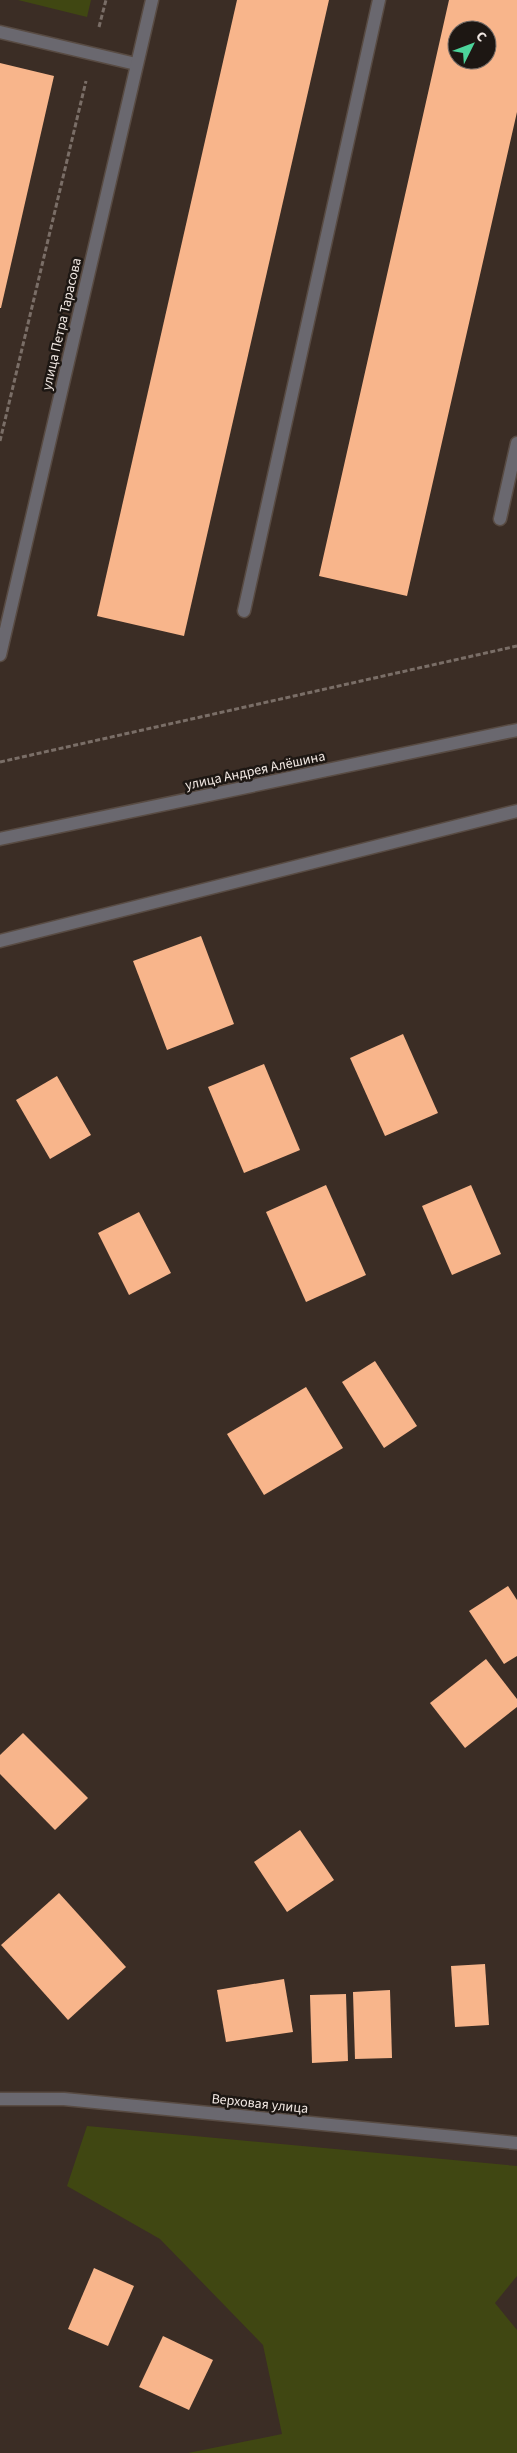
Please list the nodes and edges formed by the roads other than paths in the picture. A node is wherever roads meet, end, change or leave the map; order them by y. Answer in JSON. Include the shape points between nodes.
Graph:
{"nodes":[{"id":1,"x":152,"y":0,"type":"edge"},
{"id":2,"x":379,"y":0,"type":"edge"},
{"id":3,"x":0,"y":32,"type":"edge"},
{"id":4,"x":136,"y":64,"type":"junction"},
{"id":5,"x":517,"y":443,"type":"edge"},
{"id":6,"x":500,"y":519,"type":"dead end"},
{"id":7,"x":244,"y":611,"type":"dead end"},
{"id":8,"x":0,"y":655,"type":"edge"},
{"id":9,"x":517,"y":730,"type":"edge"},
{"id":10,"x":517,"y":811,"type":"edge"},
{"id":11,"x":0,"y":839,"type":"edge"},
{"id":12,"x":0,"y":941,"type":"edge"},
{"id":13,"x":0,"y":2100,"type":"edge"},
{"id":14,"x":517,"y":2143,"type":"edge"}],
"edges":[{"from":1,"to":4,"type":"street","name":"улица Петра Тарасова"},
{"from":2,"to":7,"type":"street"},
{"from":3,"to":4,"type":"street"},
{"from":4,"to":8,"type":"street","name":"улица Петра Тарасова"},
{"from":5,"to":6,"type":"street"},
{"from":9,"to":11,"type":"street","name":"улица Андрея Алёшина"},
{"from":10,"to":12,"type":"street"},
{"from":13,"to":14,"type":"street","name":"Верховая улица","via":[[64,2099]]}]}
